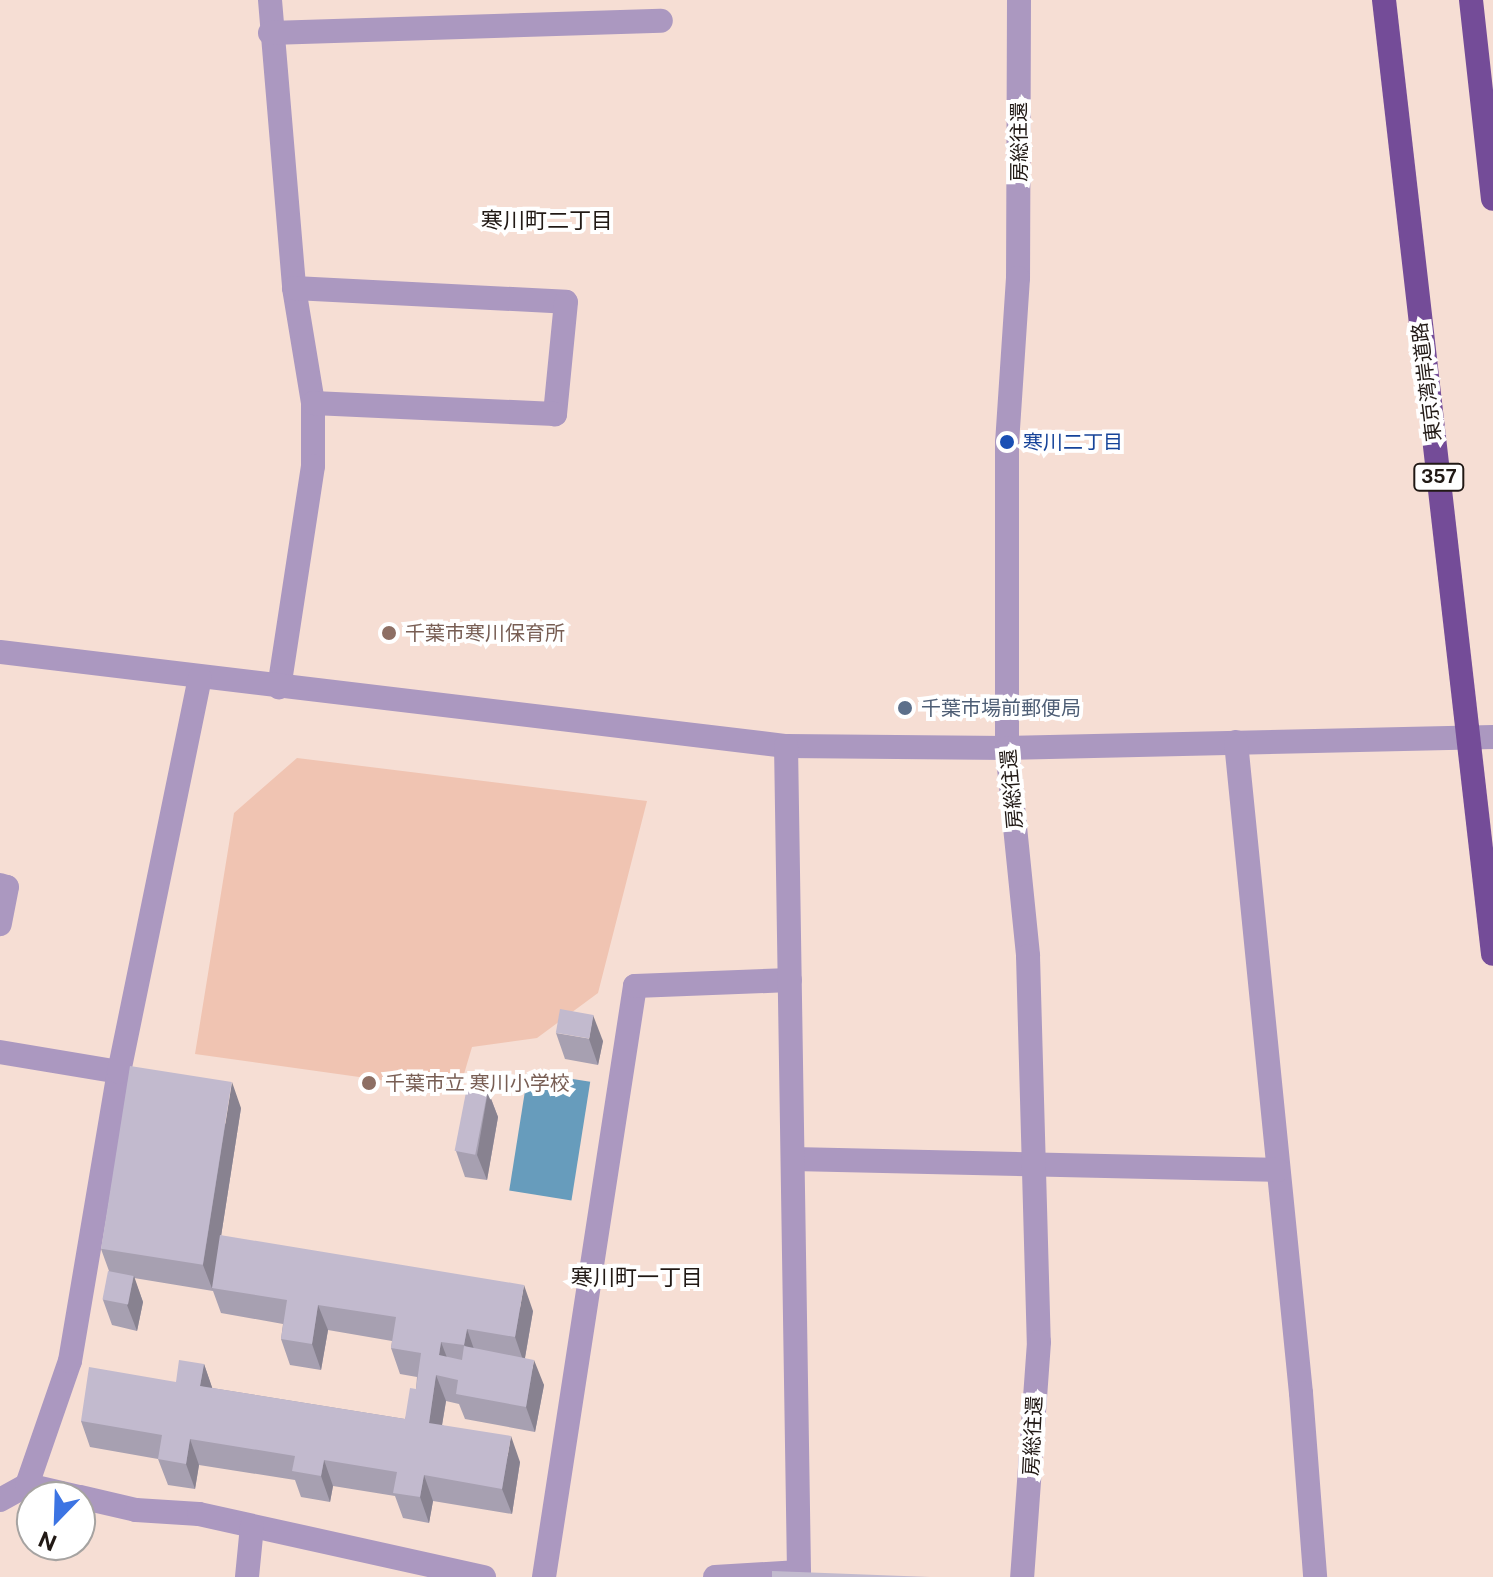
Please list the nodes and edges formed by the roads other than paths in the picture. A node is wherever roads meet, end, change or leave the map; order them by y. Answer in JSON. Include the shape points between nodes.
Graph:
{"nodes":[{"id":1,"x":270,"y":0,"type":"edge"},
{"id":2,"x":1019,"y":0,"type":"edge"},
{"id":3,"x":1384,"y":0,"type":"edge"},
{"id":4,"x":1474,"y":0,"type":"edge"},
{"id":5,"x":661,"y":21,"type":"dead end"},
{"id":6,"x":270,"y":33,"type":"junction"},
{"id":7,"x":1493,"y":199,"type":"edge"},
{"id":8,"x":294,"y":288,"type":"junction"},
{"id":9,"x":313,"y":403,"type":"junction"},
{"id":10,"x":0,"y":652,"type":"edge"},
{"id":11,"x":200,"y":678,"type":"junction"},
{"id":12,"x":279,"y":687,"type":"junction"},
{"id":13,"x":1481,"y":737,"type":"edge"},
{"id":14,"x":1236,"y":742,"type":"junction"},
{"id":15,"x":786,"y":746,"type":"junction"},
{"id":16,"x":1007,"y":748,"type":"junction"},
{"id":17,"x":0,"y":885,"type":"edge"},
{"id":18,"x":0,"y":924,"type":"edge"},
{"id":19,"x":1493,"y":954,"type":"edge"},
{"id":20,"x":790,"y":980,"type":"junction"},
{"id":21,"x":0,"y":1052,"type":"edge"},
{"id":22,"x":119,"y":1072,"type":"junction"},
{"id":23,"x":793,"y":1159,"type":"junction"},
{"id":24,"x":1034,"y":1166,"type":"junction"},
{"id":25,"x":1278,"y":1170,"type":"junction"},
{"id":26,"x":28,"y":1481,"type":"edge"},
{"id":27,"x":96,"y":1501,"type":"edge"},
{"id":28,"x":252,"y":1526,"type":"junction"},
{"id":29,"x":247,"y":1577,"type":"edge"},
{"id":30,"x":484,"y":1577,"type":"edge"},
{"id":31,"x":544,"y":1577,"type":"edge"},
{"id":32,"x":715,"y":1577,"type":"edge"},
{"id":33,"x":1022,"y":1577,"type":"edge"},
{"id":34,"x":1315,"y":1577,"type":"edge"}],
"edges":[{"from":1,"to":6,"type":"street"},
{"from":2,"to":16,"type":"street","name":"房総往還","via":[[1018,278],[1007,442]]},
{"from":3,"to":13,"type":"highway","name":"東京湾岸道路","number":"357"},
{"from":4,"to":7,"type":"highway"},
{"from":5,"to":6,"type":"street"},
{"from":6,"to":8,"type":"street"},
{"from":8,"to":9,"type":"street"},
{"from":8,"to":9,"type":"street","via":[[566,302],[555,414]]},
{"from":9,"to":12,"type":"street","via":[[313,466]]},
{"from":10,"to":11,"type":"street"},
{"from":11,"to":12,"type":"street"},
{"from":11,"to":22,"type":"street"},
{"from":12,"to":15,"type":"street"},
{"from":13,"to":14,"type":"street"},
{"from":13,"to":19,"type":"highway","name":"東京湾岸道路","number":"357"},
{"from":14,"to":16,"type":"street"},
{"from":14,"to":25,"type":"street"},
{"from":15,"to":16,"type":"street"},
{"from":15,"to":20,"type":"street"},
{"from":16,"to":24,"type":"street","name":"房総往還","via":[[1028,956]]},
{"from":17,"to":18,"type":"street","via":[[7,887]]},
{"from":20,"to":23,"type":"street"},
{"from":20,"to":31,"type":"street","via":[[635,986]]},
{"from":21,"to":22,"type":"street"},
{"from":22,"to":26,"type":"street","via":[[70,1361]]},
{"from":23,"to":24,"type":"street"},
{"from":23,"to":32,"type":"street","via":[[799,1572]]},
{"from":24,"to":25,"type":"street"},
{"from":24,"to":33,"type":"street","name":"房総往還","via":[[1039,1342]]},
{"from":25,"to":34,"type":"street"},
{"from":27,"to":28,"type":"street"},
{"from":28,"to":29,"type":"street"},
{"from":28,"to":30,"type":"street"}]}
